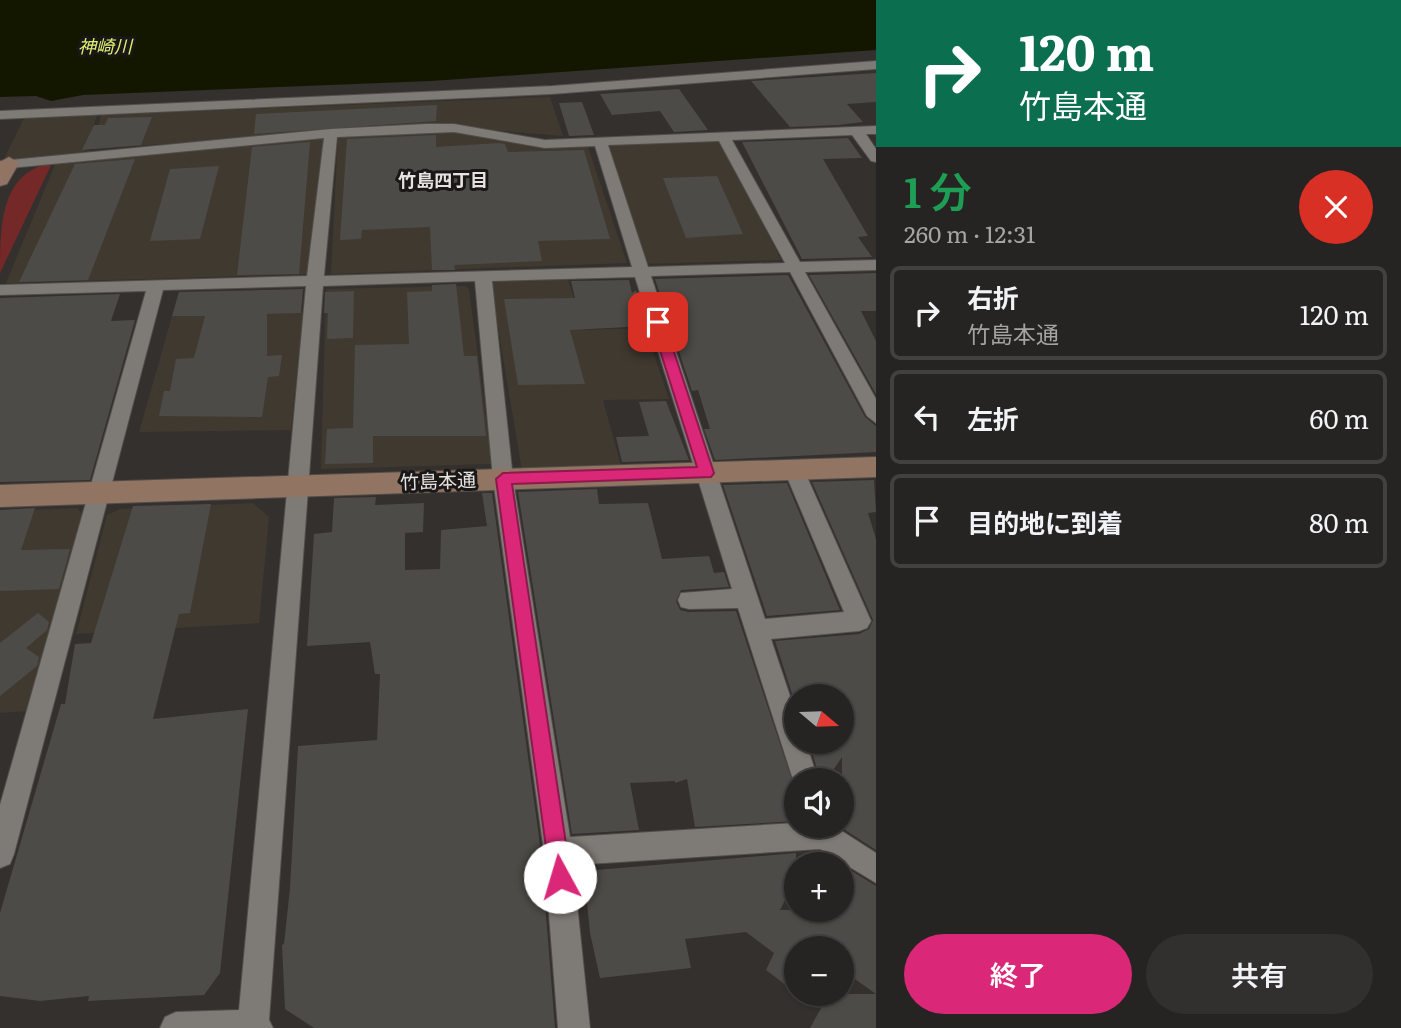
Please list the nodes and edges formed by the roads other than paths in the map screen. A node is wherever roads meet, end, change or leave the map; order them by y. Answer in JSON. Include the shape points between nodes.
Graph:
{"nodes":[{"id":1,"x":876,"y":65,"type":"edge"},
{"id":2,"x":0,"y":115,"type":"edge"},
{"id":3,"x":876,"y":130,"type":"edge"},
{"id":4,"x":857,"y":132,"type":"junction"},
{"id":5,"x":331,"y":133,"type":"junction"},
{"id":6,"x":724,"y":137,"type":"junction"},
{"id":7,"x":600,"y":142,"type":"junction"},
{"id":8,"x":876,"y":158,"type":"edge"},
{"id":9,"x":3,"y":170,"type":"edge"},
{"id":10,"x":876,"y":265,"type":"edge"},
{"id":11,"x":795,"y":267,"type":"junction"},
{"id":12,"x":642,"y":272,"type":"junction"},
{"id":13,"x":483,"y":276,"type":"junction"},
{"id":14,"x":315,"y":281,"type":"junction"},
{"id":15,"x":156,"y":285,"type":"junction"},
{"id":16,"x":0,"y":290,"type":"edge"},
{"id":17,"x":876,"y":416,"type":"edge"},
{"id":18,"x":876,"y":467,"type":"edge"},
{"id":19,"x":794,"y":470,"type":"junction"},
{"id":20,"x":706,"y":473,"type":"junction"},
{"id":21,"x":503,"y":479,"type":"junction"},
{"id":22,"x":297,"y":485,"type":"junction"},
{"id":23,"x":101,"y":492,"type":"junction"},
{"id":24,"x":0,"y":496,"type":"edge"},
{"id":25,"x":746,"y":598,"type":"junction"},
{"id":26,"x":689,"y":600,"type":"dead end"},
{"id":27,"x":756,"y":630,"type":"junction"},
{"id":28,"x":801,"y":768,"type":"edge"},
{"id":29,"x":784,"y":834,"type":"edge"},
{"id":30,"x":831,"y":838,"type":"edge"},
{"id":31,"x":558,"y":852,"type":"junction"},
{"id":32,"x":0,"y":854,"type":"edge"},
{"id":33,"x":876,"y":869,"type":"edge"},
{"id":34,"x":254,"y":1027,"type":"edge"},
{"id":35,"x":176,"y":1028,"type":"edge"},
{"id":36,"x":574,"y":1028,"type":"edge"}],
"edges":[{"from":1,"to":2,"type":"street","via":[[539,90]]},
{"from":3,"to":4,"type":"street"},
{"from":4,"to":6,"type":"street"},
{"from":4,"to":8,"type":"street"},
{"from":5,"to":7,"type":"street","via":[[454,128],[545,144]]},
{"from":5,"to":9,"type":"street"},
{"from":5,"to":14,"type":"street"},
{"from":6,"to":7,"type":"street"},
{"from":6,"to":11,"type":"street"},
{"from":7,"to":12,"type":"street"},
{"from":10,"to":11,"type":"street"},
{"from":11,"to":12,"type":"street"},
{"from":11,"to":17,"type":"street"},
{"from":12,"to":13,"type":"street"},
{"from":12,"to":20,"type":"street"},
{"from":13,"to":14,"type":"street"},
{"from":13,"to":21,"type":"street"},
{"from":14,"to":15,"type":"street"},
{"from":14,"to":22,"type":"street"},
{"from":15,"to":16,"type":"street"},
{"from":15,"to":23,"type":"street"},
{"from":18,"to":19,"type":"street","name":"竹島本通"},
{"from":19,"to":20,"type":"street","name":"竹島本通"},
{"from":19,"to":27,"type":"street","via":[[859,621]]},
{"from":20,"to":21,"type":"street","name":"竹島本通"},
{"from":20,"to":25,"type":"street"},
{"from":21,"to":22,"type":"street","name":"竹島本通"},
{"from":21,"to":31,"type":"street"},
{"from":22,"to":23,"type":"street","name":"竹島本通"},
{"from":22,"to":34,"type":"street"},
{"from":23,"to":24,"type":"street","name":"竹島本通"},
{"from":23,"to":32,"type":"street"},
{"from":25,"to":26,"type":"street"},
{"from":25,"to":27,"type":"street"},
{"from":27,"to":28,"type":"street"},
{"from":29,"to":31,"type":"street"},
{"from":30,"to":33,"type":"street"},
{"from":31,"to":36,"type":"street"},
{"from":34,"to":35,"type":"street"}]}
